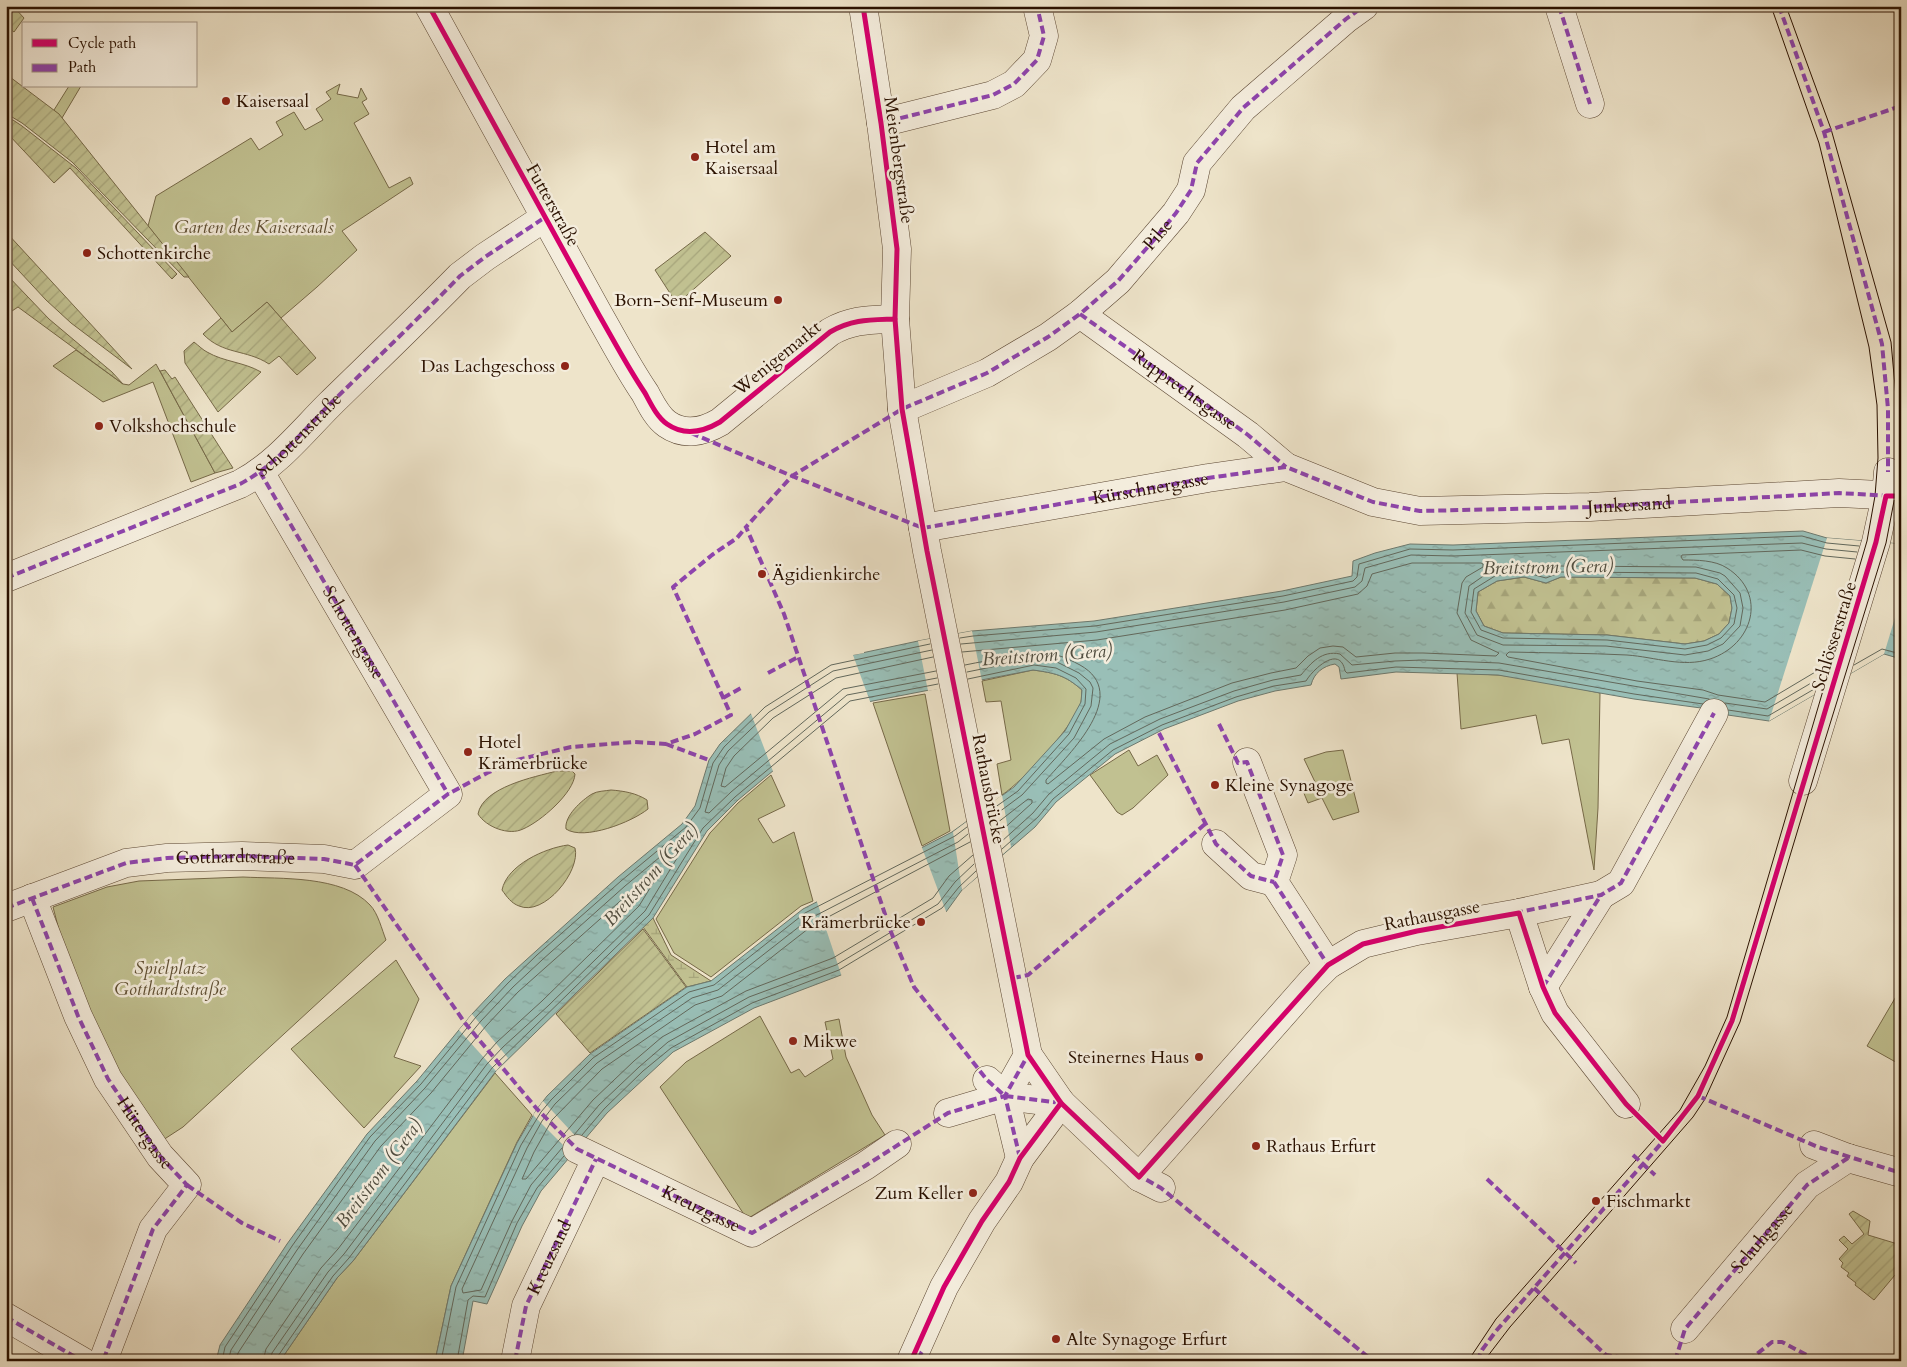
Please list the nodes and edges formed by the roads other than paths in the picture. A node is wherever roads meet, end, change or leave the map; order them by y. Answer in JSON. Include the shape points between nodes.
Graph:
{"nodes":[{"id":1,"x":429,"y":6,"type":"edge"},
{"id":2,"x":863,"y":6,"type":"edge"},
{"id":3,"x":1037,"y":6,"type":"edge"},
{"id":4,"x":1364,"y":6,"type":"edge"},
{"id":5,"x":1559,"y":6,"type":"edge"},
{"id":6,"x":1590,"y":104,"type":"dead end"},
{"id":7,"x":881,"y":123,"type":"junction"},
{"id":8,"x":544,"y":218,"type":"junction"},
{"id":9,"x":1080,"y":314,"type":"junction"},
{"id":10,"x":895,"y":319,"type":"junction"},
{"id":11,"x":902,"y":409,"type":"junction"},
{"id":12,"x":658,"y":415,"type":"joint"},
{"id":13,"x":1286,"y":467,"type":"junction"},
{"id":14,"x":260,"y":472,"type":"junction"},
{"id":15,"x":1892,"y":488,"type":"edge"},
{"id":16,"x":1374,"y":502,"type":"joint"},
{"id":17,"x":923,"y":528,"type":"junction"},
{"id":18,"x":6,"y":578,"type":"edge"},
{"id":19,"x":1714,"y":713,"type":"dead end"},
{"id":20,"x":1247,"y":762,"type":"dead end"},
{"id":21,"x":1803,"y":781,"type":"dead end"},
{"id":22,"x":448,"y":794,"type":"joint"},
{"id":23,"x":1216,"y":844,"type":"dead end"},
{"id":24,"x":1256,"y":880,"type":"junction"},
{"id":25,"x":1601,"y":895,"type":"junction"},
{"id":26,"x":32,"y":898,"type":"junction"},
{"id":27,"x":6,"y":908,"type":"edge"},
{"id":28,"x":1519,"y":913,"type":"junction"},
{"id":29,"x":1328,"y":965,"type":"junction"},
{"id":30,"x":1543,"y":987,"type":"junction"},
{"id":31,"x":1028,"y":1055,"type":"junction"},
{"id":32,"x":996,"y":1088,"type":"junction"},
{"id":33,"x":1061,"y":1103,"type":"junction"},
{"id":34,"x":1626,"y":1104,"type":"dead end"},
{"id":35,"x":948,"y":1113,"type":"dead end"},
{"id":36,"x":898,"y":1144,"type":"dead end"},
{"id":37,"x":1814,"y":1145,"type":"dead end"},
{"id":38,"x":587,"y":1154,"type":"joint"},
{"id":39,"x":1848,"y":1158,"type":"junction"},
{"id":40,"x":1015,"y":1170,"type":"junction"},
{"id":41,"x":1901,"y":1172,"type":"edge"},
{"id":42,"x":6,"y":1317,"type":"edge"},
{"id":43,"x":1686,"y":1329,"type":"dead end"},
{"id":44,"x":919,"y":1357,"type":"edge"},
{"id":45,"x":82,"y":1361,"type":"edge"},
{"id":46,"x":102,"y":1361,"type":"edge"},
{"id":47,"x":515,"y":1361,"type":"edge"}],
"edges":[{"from":1,"to":8,"type":"street","name":"Futterstraße"},
{"from":2,"to":7,"type":"street","name":"Meienbergstraße"},
{"from":3,"to":7,"type":"street","via":[[1044,36],[1037,60],[1014,84],[993,95]]},
{"from":4,"to":9,"type":"street","name":"Pilse","via":[[1243,108],[1197,163],[1191,190],[1154,241],[1118,281]]},
{"from":5,"to":6,"type":"street"},
{"from":7,"to":10,"type":"street","name":"Meienbergstraße","via":[[897,249]]},
{"from":8,"to":12,"type":"street","name":"Futterstraße"},
{"from":8,"to":14,"type":"street","name":"Schottenstraße","via":[[460,276]]},
{"from":9,"to":11,"type":"street","name":"Pilse","via":[[1048,337],[987,372]]},
{"from":9,"to":13,"type":"street","name":"Rupprechtsgasse","via":[[1248,435]]},
{"from":10,"to":11,"type":"street"},
{"from":10,"to":12,"type":"street","name":"Wenigemarkt","via":[[844,324],[830,332],[710,428],[688,432],[676,430]]},
{"from":11,"to":17,"type":"street"},
{"from":13,"to":16,"type":"street","name":"Kürschnergasse"},
{"from":13,"to":17,"type":"street","name":"Kürschnergasse"},
{"from":14,"to":18,"type":"street","name":"Schottenstraße","via":[[240,484]]},
{"from":14,"to":22,"type":"street","name":"Schottengasse"},
{"from":15,"to":16,"type":"street","name":"Junkersand","via":[[1838,494],[1590,507],[1420,511]]},
{"from":15,"to":21,"type":"street","name":"Schlösserstraße"},
{"from":17,"to":31,"type":"street","name":"Rathausbrücke"},
{"from":19,"to":25,"type":"street","name":"Rathausgasse","via":[[1621,883]]},
{"from":20,"to":24,"type":"street","via":[[1283,855]]},
{"from":22,"to":26,"type":"street","name":"Gotthardtstraße","via":[[356,865],[324,859],[167,858],[126,863]]},
{"from":23,"to":24,"type":"street"},
{"from":24,"to":29,"type":"street"},
{"from":25,"to":28,"type":"street","name":"Rathausgasse"},
{"from":25,"to":30,"type":"street","name":"Rathausgasse"},
{"from":26,"to":27,"type":"street","name":"Gotthardtstraße"},
{"from":26,"to":46,"type":"street","name":"Hütergasse","via":[[78,1016],[108,1079],[160,1156],[186,1184],[153,1229]]},
{"from":28,"to":29,"type":"street","name":"Rathausgasse","via":[[1363,944]]},
{"from":28,"to":30,"type":"street"},
{"from":29,"to":33,"type":"street","name":"Rathausgasse","via":[[1150,1183]]},
{"from":30,"to":34,"type":"street","via":[[1555,1013]]},
{"from":31,"to":32,"type":"street"},
{"from":31,"to":33,"type":"street"},
{"from":32,"to":33,"type":"street"},
{"from":32,"to":35,"type":"street"},
{"from":32,"to":40,"type":"street"},
{"from":33,"to":40,"type":"street"},
{"from":36,"to":38,"type":"street","name":"Kreuzgasse","via":[[752,1233]]},
{"from":37,"to":39,"type":"street"},
{"from":38,"to":47,"type":"street","name":"Kreuzsand","via":[[526,1306]]},
{"from":39,"to":41,"type":"street"},
{"from":39,"to":43,"type":"street","name":"Schuhgasse","via":[[1807,1185]]},
{"from":40,"to":44,"type":"street","via":[[944,1287]]},
{"from":42,"to":45,"type":"street"}]}
